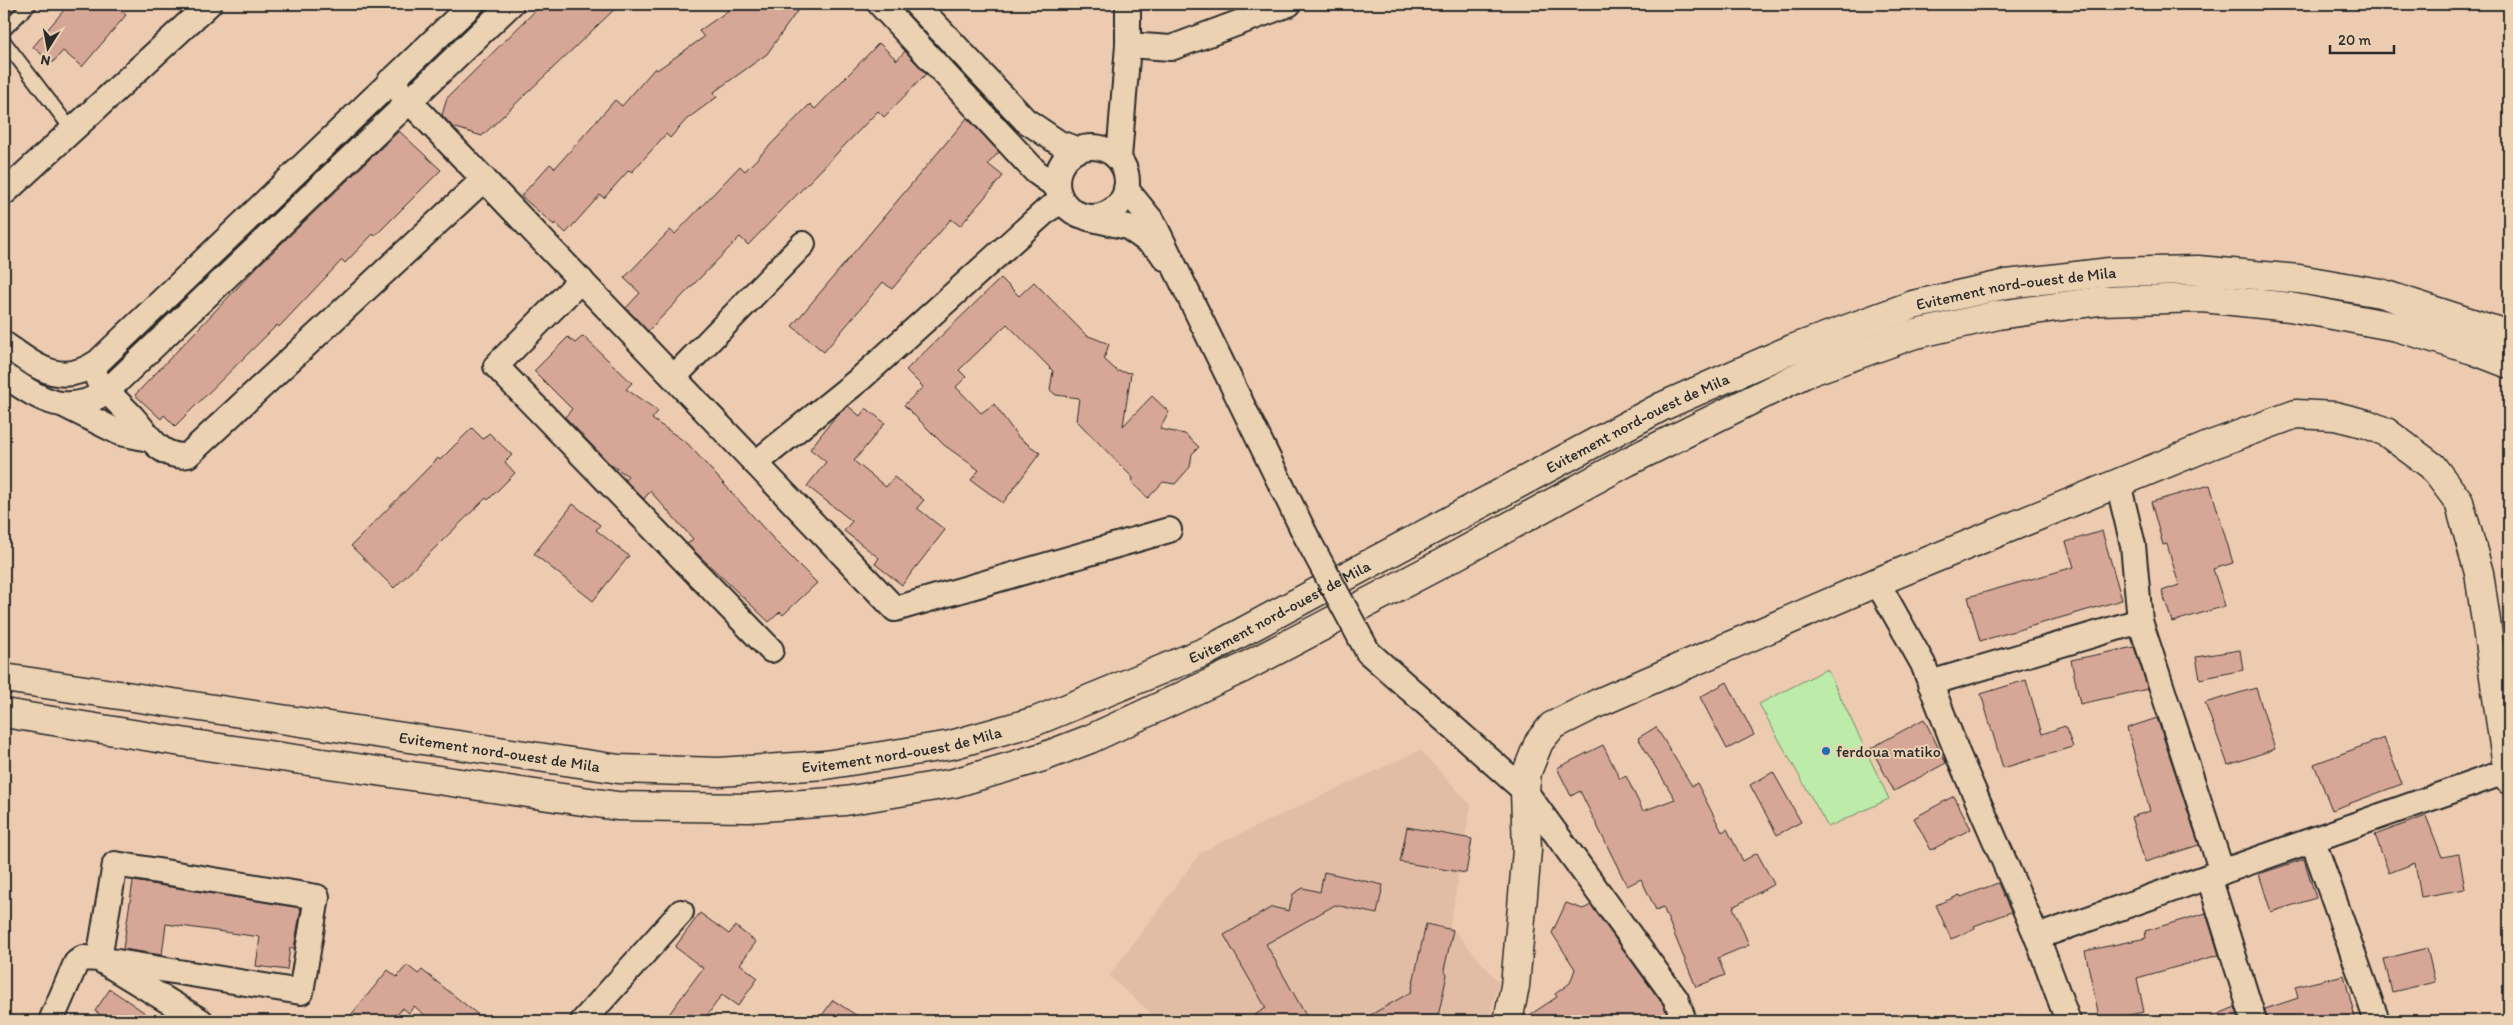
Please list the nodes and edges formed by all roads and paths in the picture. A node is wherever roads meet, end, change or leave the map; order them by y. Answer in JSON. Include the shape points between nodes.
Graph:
{"nodes":[{"id":1,"x":30,"y":4,"type":"edge"},
{"id":2,"x":209,"y":4,"type":"edge"},
{"id":3,"x":472,"y":4,"type":"edge"},
{"id":4,"x":511,"y":4,"type":"edge"},
{"id":5,"x":880,"y":4,"type":"edge"},
{"id":6,"x":916,"y":4,"type":"edge"},
{"id":7,"x":1128,"y":4,"type":"edge"},
{"id":8,"x":1289,"y":4,"type":"edge"},
{"id":9,"x":4,"y":30,"type":"edge"},
{"id":10,"x":4,"y":41,"type":"edge"},
{"id":11,"x":1128,"y":45,"type":"junction"},
{"id":12,"x":390,"y":81,"type":"junction"},
{"id":13,"x":410,"y":102,"type":"junction"},
{"id":14,"x":72,"y":130,"type":"junction"},
{"id":15,"x":1077,"y":149,"type":"junction"},
{"id":16,"x":1119,"y":158,"type":"junction"},
{"id":17,"x":484,"y":179,"type":"junction"},
{"id":18,"x":1126,"y":188,"type":"junction"},
{"id":19,"x":4,"y":193,"type":"edge"},
{"id":20,"x":1059,"y":193,"type":"junction"},
{"id":21,"x":1084,"y":218,"type":"junction"},
{"id":22,"x":803,"y":244,"type":"dead end"},
{"id":23,"x":581,"y":280,"type":"junction"},
{"id":24,"x":1184,"y":288,"type":"junction"},
{"id":25,"x":2509,"y":335,"type":"edge"},
{"id":26,"x":4,"y":344,"type":"edge"},
{"id":27,"x":2509,"y":364,"type":"edge"},
{"id":28,"x":90,"y":368,"type":"junction"},
{"id":29,"x":50,"y":372,"type":"junction"},
{"id":30,"x":4,"y":375,"type":"edge"},
{"id":31,"x":674,"y":377,"type":"junction"},
{"id":32,"x":106,"y":392,"type":"junction"},
{"id":33,"x":37,"y":398,"type":"junction"},
{"id":34,"x":64,"y":405,"type":"junction"},
{"id":35,"x":149,"y":439,"type":"junction"},
{"id":36,"x":756,"y":463,"type":"junction"},
{"id":37,"x":2118,"y":483,"type":"junction"},
{"id":38,"x":1169,"y":530,"type":"dead end"},
{"id":39,"x":1877,"y":582,"type":"junction"},
{"id":40,"x":2140,"y":620,"type":"junction"},
{"id":41,"x":771,"y":650,"type":"dead end"},
{"id":42,"x":4,"y":678,"type":"edge"},
{"id":43,"x":1930,"y":683,"type":"junction"},
{"id":44,"x":4,"y":714,"type":"edge"},
{"id":45,"x":2508,"y":775,"type":"edge"},
{"id":46,"x":1525,"y":791,"type":"junction"},
{"id":47,"x":2312,"y":840,"type":"junction"},
{"id":48,"x":2216,"y":874,"type":"junction"},
{"id":49,"x":681,"y":912,"type":"dead end"},
{"id":50,"x":2037,"y":937,"type":"junction"},
{"id":51,"x":99,"y":960,"type":"junction"},
{"id":52,"x":51,"y":1021,"type":"edge"},
{"id":53,"x":201,"y":1021,"type":"edge"},
{"id":54,"x":583,"y":1021,"type":"edge"},
{"id":55,"x":1508,"y":1021,"type":"edge"},
{"id":56,"x":1684,"y":1021,"type":"edge"},
{"id":57,"x":2068,"y":1021,"type":"edge"},
{"id":58,"x":2254,"y":1021,"type":"edge"},
{"id":59,"x":2377,"y":1021,"type":"edge"}],
"edges":[{"from":1,"to":9,"type":"lane"},
{"from":2,"to":14,"type":"street"},
{"from":3,"to":12,"type":"street"},
{"from":4,"to":13,"type":"street"},
{"from":5,"to":20,"type":"street"},
{"from":6,"to":15,"type":"street","via":[[1025,120],[1059,143]]},
{"from":7,"to":11,"type":"street"},
{"from":8,"to":11,"type":"street","via":[[1171,48]]},
{"from":10,"to":14,"type":"lane"},
{"from":11,"to":16,"type":"street"},
{"from":12,"to":13,"type":"street"},
{"from":12,"to":28,"type":"street"},
{"from":13,"to":17,"type":"street"},
{"from":13,"to":32,"type":"street"},
{"from":14,"to":19,"type":"street"},
{"from":15,"to":16,"type":"street","via":[[1100,147]]},
{"from":15,"to":20,"type":"street","via":[[1060,164]]},
{"from":16,"to":18,"type":"street","via":[[1128,178]]},
{"from":17,"to":23,"type":"street"},
{"from":17,"to":35,"type":"street","via":[[193,452],[176,456]]},
{"from":18,"to":21,"type":"street","via":[[1123,200],[1107,215]]},
{"from":18,"to":24,"type":"street","via":[[1154,222]]},
{"from":20,"to":21,"type":"street","via":[[1064,206]]},
{"from":20,"to":36,"type":"street","via":[[1047,210],[860,378]]},
{"from":21,"to":24,"type":"street","via":[[1128,227],[1159,249]]},
{"from":22,"to":31,"type":"street"},
{"from":23,"to":31,"type":"street"},
{"from":23,"to":41,"type":"street","via":[[496,366]]},
{"from":24,"to":46,"type":"street","bridge":true,"via":[[1306,536],[1368,652]]},
{"from":25,"to":42,"type":"main road","name":"Evitement nord-ouest de Mila","via":[[2380,293],[2299,279],[2198,270],[2110,272],[2007,284],[1913,306],[1792,349],[1661,408],[1209,650],[1036,721],[951,745],[825,765],[719,772],[619,769]]},
{"from":26,"to":29,"type":"street"},
{"from":27,"to":44,"type":"main road","via":[[2397,327],[2290,307],[2203,298],[2100,301],[1998,315],[1912,334],[1806,373],[1627,462],[1241,669],[1090,739],[1043,757],[954,783],[845,800],[748,808],[617,806]]},
{"from":28,"to":29,"type":"street","via":[[71,374]]},
{"from":28,"to":32,"type":"street"},
{"from":29,"to":33,"type":"street"},
{"from":30,"to":33,"type":"street"},
{"from":31,"to":36,"type":"street"},
{"from":32,"to":34,"type":"street","via":[[92,401]]},
{"from":32,"to":35,"type":"street"},
{"from":33,"to":34,"type":"street"},
{"from":34,"to":35,"type":"street","via":[[120,433]]},
{"from":36,"to":38,"type":"street","via":[[895,609]]},
{"from":37,"to":39,"type":"main road"},
{"from":37,"to":40,"type":"street","via":[[2133,545]]},
{"from":37,"to":45,"type":"main road","via":[[2296,414],[2335,416],[2368,424],[2386,432],[2417,454],[2432,466],[2459,502],[2479,573]]},
{"from":39,"to":43,"type":"street","via":[[1923,664]]},
{"from":39,"to":46,"type":"main road","via":[[1552,726],[1539,742],[1532,758]]},
{"from":40,"to":43,"type":"street"},
{"from":40,"to":48,"type":"street"},
{"from":43,"to":50,"type":"street"},
{"from":45,"to":47,"type":"street"},
{"from":46,"to":55,"type":"main road","via":[[1527,850],[1515,986]]},
{"from":46,"to":56,"type":"street","via":[[1676,999]]},
{"from":47,"to":48,"type":"street"},
{"from":47,"to":59,"type":"street"},
{"from":48,"to":50,"type":"street"},
{"from":48,"to":58,"type":"street"},
{"from":49,"to":54,"type":"street"},
{"from":50,"to":57,"type":"street"},
{"from":51,"to":51,"type":"street","via":[[115,864],[317,897],[302,992]]},
{"from":51,"to":52,"type":"street","via":[[83,958],[76,963]]},
{"from":51,"to":53,"type":"street"}]}
